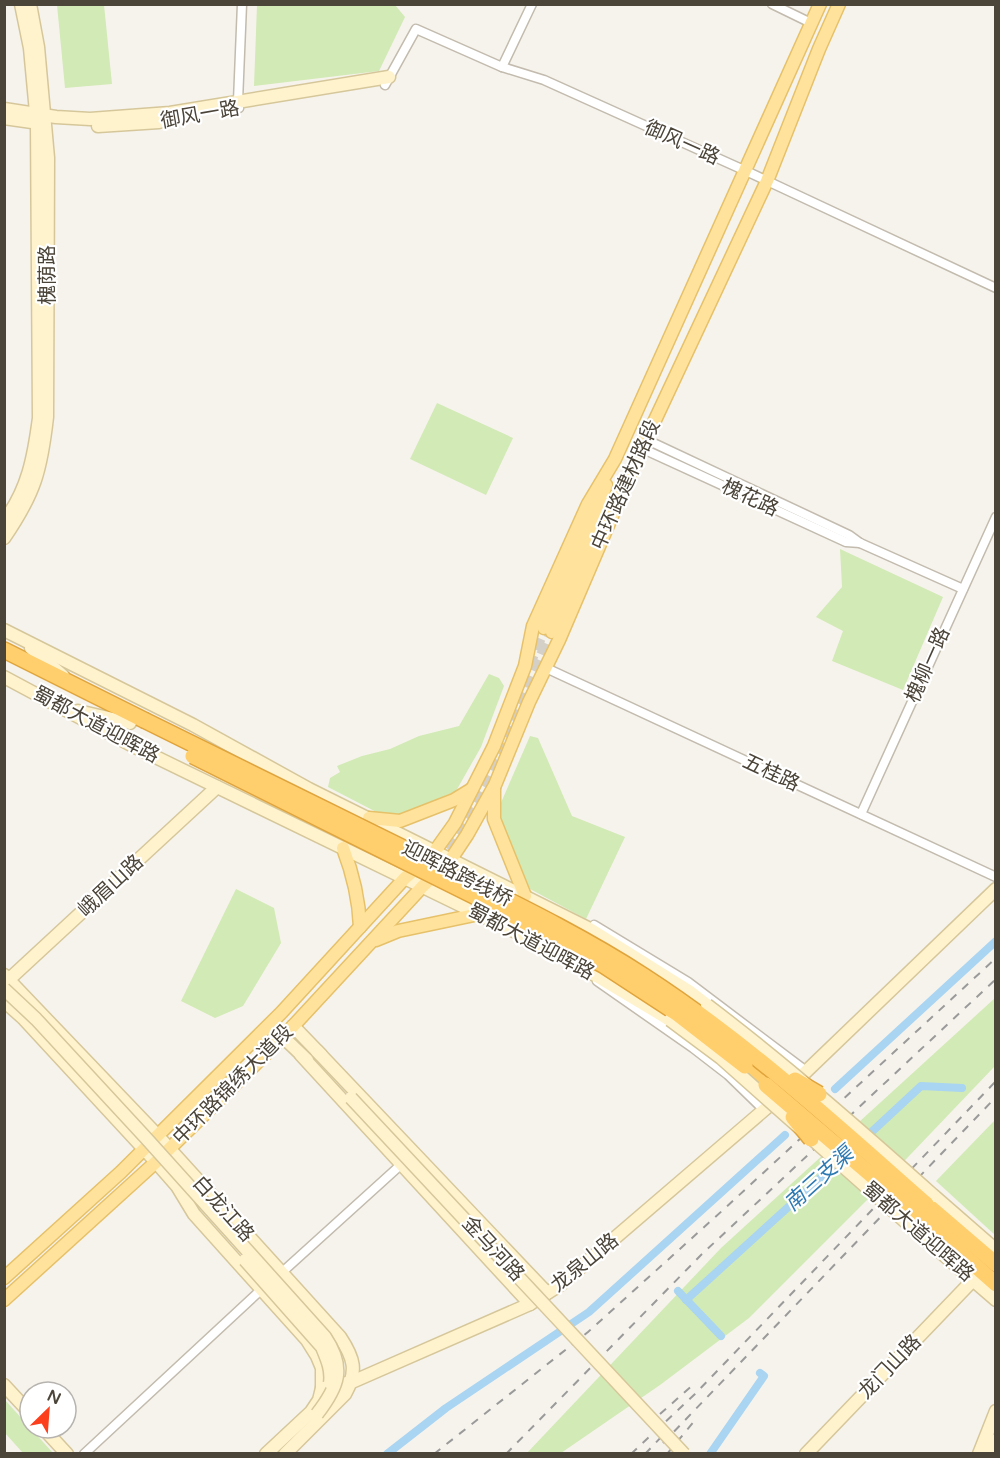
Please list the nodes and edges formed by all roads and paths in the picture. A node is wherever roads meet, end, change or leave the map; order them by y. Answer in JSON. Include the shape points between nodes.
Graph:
{"nodes":[{"id":1,"x":21,"y":4,"type":"edge"},
{"id":2,"x":30,"y":4,"type":"edge"},
{"id":3,"x":242,"y":4,"type":"edge"},
{"id":4,"x":532,"y":4,"type":"edge"},
{"id":5,"x":772,"y":4,"type":"edge"},
{"id":6,"x":820,"y":4,"type":"edge"},
{"id":7,"x":826,"y":4,"type":"edge"},
{"id":8,"x":839,"y":4,"type":"edge"},
{"id":9,"x":846,"y":4,"type":"edge"},
{"id":10,"x":812,"y":23,"type":"junction"},
{"id":11,"x":814,"y":47,"type":"junction"},
{"id":12,"x":502,"y":67,"type":"junction"},
{"id":13,"x":387,"y":81,"type":"joint"},
{"id":14,"x":775,"y":103,"type":"junction"},
{"id":15,"x":238,"y":104,"type":"junction"},
{"id":16,"x":796,"y":108,"type":"junction"},
{"id":17,"x":4,"y":109,"type":"edge"},
{"id":18,"x":4,"y":118,"type":"edge"},
{"id":19,"x":41,"y":119,"type":"junction"},
{"id":20,"x":746,"y":171,"type":"junction"},
{"id":21,"x":767,"y":181,"type":"junction"},
{"id":22,"x":996,"y":288,"type":"edge"},
{"id":23,"x":643,"y":444,"type":"junction"},
{"id":24,"x":615,"y":459,"type":"junction"},
{"id":25,"x":633,"y":466,"type":"junction"},
{"id":26,"x":996,"y":517,"type":"edge"},
{"id":27,"x":4,"y":521,"type":"edge"},
{"id":28,"x":4,"y":537,"type":"edge"},
{"id":29,"x":963,"y":589,"type":"junction"},
{"id":30,"x":4,"y":630,"type":"edge"},
{"id":31,"x":20,"y":638,"type":"junction"},
{"id":32,"x":4,"y":650,"type":"edge"},
{"id":33,"x":4,"y":660,"type":"edge"},
{"id":34,"x":546,"y":668,"type":"junction"},
{"id":35,"x":4,"y":677,"type":"edge"},
{"id":36,"x":71,"y":682,"type":"junction"},
{"id":37,"x":63,"y":707,"type":"junction"},
{"id":38,"x":138,"y":724,"type":"junction"},
{"id":39,"x":495,"y":785,"type":"junction"},
{"id":40,"x":217,"y":787,"type":"junction"},
{"id":41,"x":473,"y":788,"type":"junction"},
{"id":42,"x":309,"y":789,"type":"junction"},
{"id":43,"x":861,"y":814,"type":"junction"},
{"id":44,"x":369,"y":818,"type":"junction"},
{"id":45,"x":293,"y":824,"type":"junction"},
{"id":46,"x":343,"y":848,"type":"junction"},
{"id":47,"x":435,"y":851,"type":"junction"},
{"id":48,"x":451,"y":859,"type":"junction"},
{"id":49,"x":996,"y":877,"type":"edge"},
{"id":50,"x":404,"y":879,"type":"junction"},
{"id":51,"x":422,"y":887,"type":"junction"},
{"id":52,"x":996,"y":889,"type":"edge"},
{"id":53,"x":525,"y":896,"type":"junction"},
{"id":54,"x":545,"y":906,"type":"junction"},
{"id":55,"x":479,"y":914,"type":"junction"},
{"id":56,"x":360,"y":927,"type":"junction"},
{"id":57,"x":528,"y":938,"type":"junction"},
{"id":58,"x":372,"y":941,"type":"junction"},
{"id":59,"x":570,"y":960,"type":"junction"},
{"id":60,"x":6,"y":982,"type":"edge"},
{"id":61,"x":4,"y":1001,"type":"edge"},
{"id":62,"x":707,"y":1005,"type":"junction"},
{"id":63,"x":293,"y":1026,"type":"junction"},
{"id":64,"x":688,"y":1032,"type":"junction"},
{"id":65,"x":283,"y":1037,"type":"junction"},
{"id":66,"x":317,"y":1051,"type":"junction"},
{"id":67,"x":301,"y":1055,"type":"junction"},
{"id":68,"x":749,"y":1061,"type":"junction"},
{"id":69,"x":806,"y":1071,"type":"junction"},
{"id":70,"x":766,"y":1085,"type":"junction"},
{"id":71,"x":819,"y":1094,"type":"junction"},
{"id":72,"x":351,"y":1098,"type":"junction"},
{"id":73,"x":765,"y":1111,"type":"junction"},
{"id":74,"x":157,"y":1135,"type":"junction"},
{"id":75,"x":811,"y":1139,"type":"junction"},
{"id":76,"x":144,"y":1149,"type":"junction"},
{"id":77,"x":169,"y":1149,"type":"junction"},
{"id":78,"x":414,"y":1152,"type":"junction"},
{"id":79,"x":156,"y":1162,"type":"junction"},
{"id":80,"x":401,"y":1164,"type":"junction"},
{"id":81,"x":177,"y":1186,"type":"junction"},
{"id":82,"x":921,"y":1209,"type":"junction"},
{"id":83,"x":996,"y":1250,"type":"edge"},
{"id":84,"x":996,"y":1264,"type":"edge"},
{"id":85,"x":281,"y":1272,"type":"junction"},
{"id":86,"x":4,"y":1278,"type":"edge"},
{"id":87,"x":973,"y":1280,"type":"junction"},
{"id":88,"x":996,"y":1284,"type":"edge"},
{"id":89,"x":261,"y":1290,"type":"junction"},
{"id":90,"x":547,"y":1293,"type":"junction"},
{"id":91,"x":4,"y":1300,"type":"edge"},
{"id":92,"x":996,"y":1300,"type":"edge"},
{"id":93,"x":530,"y":1304,"type":"junction"},
{"id":94,"x":352,"y":1382,"type":"junction"},
{"id":95,"x":4,"y":1385,"type":"edge"},
{"id":96,"x":322,"y":1388,"type":"junction"},
{"id":97,"x":18,"y":1400,"type":"edge"},
{"id":98,"x":996,"y":1412,"type":"edge"},
{"id":99,"x":317,"y":1414,"type":"junction"},
{"id":100,"x":55,"y":1440,"type":"edge"},
{"id":101,"x":67,"y":1454,"type":"edge"},
{"id":102,"x":84,"y":1454,"type":"edge"},
{"id":103,"x":266,"y":1454,"type":"edge"},
{"id":104,"x":275,"y":1454,"type":"edge"},
{"id":105,"x":285,"y":1454,"type":"edge"},
{"id":106,"x":684,"y":1454,"type":"edge"},
{"id":107,"x":807,"y":1454,"type":"edge"},
{"id":108,"x":979,"y":1454,"type":"edge"}],
"edges":[{"from":1,"to":19,"type":"street","name":"槐荫路"},
{"from":2,"to":19,"type":"street","name":"槐荫路","via":[[38,47]]},
{"from":3,"to":15,"type":"street"},
{"from":4,"to":12,"type":"street"},
{"from":5,"to":10,"type":"street"},
{"from":6,"to":10,"type":"main road"},
{"from":7,"to":11,"type":"main road"},
{"from":8,"to":11,"type":"main road"},
{"from":9,"to":16,"type":"main road"},
{"from":10,"to":14,"type":"main road"},
{"from":11,"to":14,"type":"main road"},
{"from":11,"to":16,"type":"main road"},
{"from":12,"to":13,"type":"street","name":"御风一路","via":[[416,28]]},
{"from":12,"to":20,"type":"street","name":"御风一路","via":[[544,80]]},
{"from":13,"to":15,"type":"street","name":"御风一路"},
{"from":14,"to":20,"type":"main road","name":"中环路建材路段"},
{"from":15,"to":19,"type":"street","name":"御风一路","via":[[172,120],[127,125]]},
{"from":16,"to":21,"type":"main road","name":"中环路建材路段"},
{"from":17,"to":19,"type":"street","name":"御风一路"},
{"from":18,"to":19,"type":"street","name":"御风一路"},
{"from":19,"to":27,"type":"street","name":"槐荫路","via":[[39,418],[25,487]]},
{"from":19,"to":28,"type":"street","name":"槐荫路","via":[[48,158],[47,417],[38,477]]},
{"from":20,"to":21,"type":"street","name":"御风一路"},
{"from":20,"to":24,"type":"main road","name":"中环路建材路段"},
{"from":21,"to":22,"type":"street","name":"御风一路"},
{"from":21,"to":23,"type":"main road","name":"中环路建材路段"},
{"from":23,"to":25,"type":"main road","name":"中环路建材路段"},
{"from":23,"to":29,"type":"street","name":"槐花路","via":[[846,542],[860,543]]},
{"from":24,"to":25,"type":"main road","via":[[548,630],[606,511]]},
{"from":24,"to":41,"type":"main road","name":"中环路建材路段","via":[[588,504],[533,626],[525,666]]},
{"from":25,"to":34,"type":"main road","name":"中环路建材路段"},
{"from":26,"to":29,"type":"street","name":"槐柳一路"},
{"from":29,"to":43,"type":"street","name":"槐柳一路"},
{"from":30,"to":31,"type":"street","name":"蜀都大道迎晖路"},
{"from":31,"to":36,"type":"street"},
{"from":31,"to":42,"type":"street","name":"蜀都大道迎晖路","via":[[172,714]]},
{"from":32,"to":36,"type":"highway","name":"蜀都大道迎晖路"},
{"from":33,"to":38,"type":"highway","name":"蜀都大道迎晖路"},
{"from":34,"to":39,"type":"main road","name":"中环路建材路段"},
{"from":34,"to":43,"type":"street","name":"五桂路"},
{"from":35,"to":37,"type":"street","name":"蜀都大道迎晖路"},
{"from":36,"to":38,"type":"highway","name":"蜀都大道迎晖路"},
{"from":37,"to":38,"type":"street"},
{"from":37,"to":40,"type":"street","name":"蜀都大道迎晖路"},
{"from":38,"to":68,"type":"highway","name":"迎晖路跨线桥","bridge":true,"via":[[408,850],[587,942],[690,1007]]},
{"from":39,"to":48,"type":"main road","name":"中环路建材路段"},
{"from":39,"to":53,"type":"main road","via":[[494,819]]},
{"from":40,"to":45,"type":"street","name":"蜀都大道迎晖路"},
{"from":40,"to":60,"type":"street","name":"峨眉山路"},
{"from":41,"to":44,"type":"main road","via":[[454,800],[400,821]]},
{"from":41,"to":47,"type":"main road","name":"中环路建材路段"},
{"from":42,"to":44,"type":"street","name":"蜀都大道迎晖路"},
{"from":42,"to":45,"type":"street","via":[[319,804],[317,814],[310,823]]},
{"from":43,"to":49,"type":"street","name":"五桂路"},
{"from":44,"to":47,"type":"street","name":"蜀都大道迎晖路"},
{"from":45,"to":46,"type":"street","name":"蜀都大道迎晖路"},
{"from":46,"to":50,"type":"street","name":"蜀都大道迎晖路"},
{"from":46,"to":56,"type":"main road","via":[[359,908]]},
{"from":47,"to":48,"type":"street","name":"蜀都大道迎晖路"},
{"from":47,"to":50,"type":"main road","name":"中环路锦绣大道段"},
{"from":48,"to":51,"type":"main road","name":"中环路锦绣大道段"},
{"from":48,"to":53,"type":"street","name":"蜀都大道迎晖路"},
{"from":50,"to":51,"type":"street","name":"蜀都大道迎晖路"},
{"from":50,"to":56,"type":"main road","name":"中环路锦绣大道段"},
{"from":51,"to":55,"type":"street","name":"蜀都大道迎晖路"},
{"from":51,"to":58,"type":"main road","name":"中环路锦绣大道段"},
{"from":52,"to":69,"type":"street","name":"龙泉山路"},
{"from":53,"to":54,"type":"street","name":"蜀都大道迎晖路"},
{"from":54,"to":57,"type":"street","via":[[534,905],[523,915],[520,924]]},
{"from":54,"to":62,"type":"street","name":"蜀都大道迎晖路","via":[[590,929]]},
{"from":54,"to":69,"type":"street","via":[[586,921],[664,966]]},
{"from":55,"to":57,"type":"street","name":"蜀都大道迎晖路"},
{"from":55,"to":58,"type":"main road","via":[[398,931]]},
{"from":56,"to":74,"type":"main road","name":"中环路锦绣大道段","via":[[281,1013]]},
{"from":57,"to":59,"type":"street","name":"蜀都大道迎晖路"},
{"from":58,"to":63,"type":"main road","name":"中环路锦绣大道段"},
{"from":59,"to":64,"type":"street","name":"蜀都大道迎晖路","bridge":true},
{"from":59,"to":73,"type":"street","via":[[728,1075]]},
{"from":60,"to":74,"type":"street","name":"白龙江路"},
{"from":60,"to":99,"type":"street","bridge":true,"via":[[326,1337],[336,1356],[337,1379]]},
{"from":61,"to":76,"type":"street","name":"白龙江路"},
{"from":62,"to":68,"type":"highway","bridge":true},
{"from":62,"to":71,"type":"street","name":"蜀都大道迎晖路","bridge":true},
{"from":63,"to":65,"type":"main road","name":"中环路锦绣大道段"},
{"from":63,"to":66,"type":"street"},
{"from":64,"to":68,"type":"highway","bridge":true},
{"from":64,"to":75,"type":"street","name":"蜀都大道迎晖路","bridge":true},
{"from":65,"to":67,"type":"street"},
{"from":65,"to":77,"type":"main road","name":"中环路锦绣大道段"},
{"from":66,"to":72,"type":"street"},
{"from":66,"to":78,"type":"street"},
{"from":67,"to":72,"type":"street"},
{"from":67,"to":80,"type":"street"},
{"from":68,"to":70,"type":"highway","name":"蜀都大道迎晖路"},
{"from":68,"to":71,"type":"highway","bridge":true},
{"from":68,"to":82,"type":"highway","name":"蜀都大道迎晖路","bridge":true},
{"from":69,"to":73,"type":"street","name":"龙泉山路"},
{"from":70,"to":75,"type":"highway","bridge":true},
{"from":70,"to":82,"type":"highway","name":"蜀都大道迎晖路","bridge":true},
{"from":71,"to":82,"type":"street","name":"蜀都大道迎晖路","bridge":true},
{"from":72,"to":106,"type":"street","name":"金马河路","bridge":true},
{"from":73,"to":90,"type":"street","name":"龙泉山路"},
{"from":74,"to":76,"type":"main road","name":"中环路锦绣大道段"},
{"from":74,"to":77,"type":"street","name":"白龙江路"},
{"from":75,"to":82,"type":"street","name":"蜀都大道迎晖路","bridge":true},
{"from":76,"to":79,"type":"street","name":"白龙江路"},
{"from":76,"to":86,"type":"main road","name":"中环路锦绣大道段"},
{"from":77,"to":79,"type":"main road","name":"中环路锦绣大道段"},
{"from":77,"to":85,"type":"street","name":"白龙江路"},
{"from":78,"to":80,"type":"street"},
{"from":78,"to":90,"type":"street"},
{"from":79,"to":81,"type":"street","name":"白龙江路"},
{"from":79,"to":91,"type":"main road","name":"中环路锦绣大道段"},
{"from":80,"to":85,"type":"street"},
{"from":80,"to":93,"type":"street"},
{"from":81,"to":89,"type":"street","name":"白龙江路","via":[[194,1214]]},
{"from":81,"to":99,"type":"street","bridge":true,"via":[[322,1347],[331,1375],[329,1391]]},
{"from":82,"to":83,"type":"street"},
{"from":82,"to":84,"type":"highway","name":"蜀都大道迎晖路"},
{"from":82,"to":87,"type":"street","name":"蜀都大道迎晖路"},
{"from":82,"to":88,"type":"highway","name":"蜀都大道迎晖路"},
{"from":85,"to":89,"type":"street"},
{"from":85,"to":94,"type":"street","name":"白龙江路","via":[[349,1351]]},
{"from":87,"to":92,"type":"street","name":"蜀都大道迎晖路"},
{"from":87,"to":107,"type":"street","name":"龙门山路"},
{"from":89,"to":96,"type":"street","name":"白龙江路","via":[[317,1356],[322,1368]]},
{"from":89,"to":102,"type":"street"},
{"from":90,"to":93,"type":"street","name":"龙泉山路"},
{"from":93,"to":94,"type":"street","name":"龙泉山路"},
{"from":94,"to":96,"type":"street","name":"龙泉山路"},
{"from":94,"to":105,"type":"street","via":[[332,1409]]},
{"from":95,"to":97,"type":"street"},
{"from":96,"to":103,"type":"street","via":[[311,1412]]},
{"from":98,"to":108,"type":"street"},
{"from":99,"to":104,"type":"street"},
{"from":100,"to":101,"type":"street"}]}
